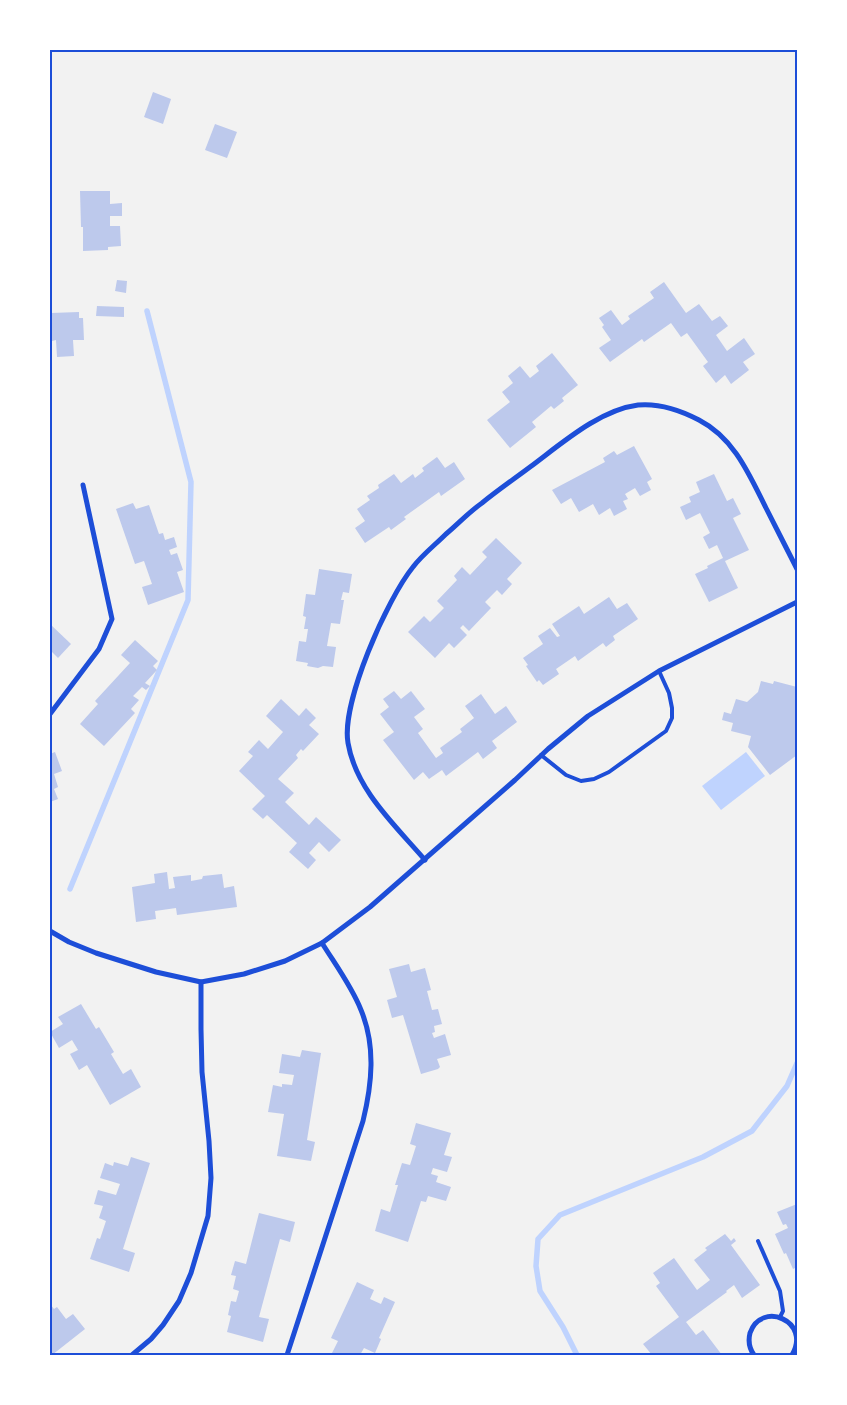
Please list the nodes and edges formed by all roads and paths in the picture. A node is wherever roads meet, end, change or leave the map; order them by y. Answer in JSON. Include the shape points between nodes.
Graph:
{"nodes":[{"id":1,"x":84,"y":485,"type":"dead end"},
{"id":2,"x":797,"y":569,"type":"edge"},
{"id":3,"x":797,"y":602,"type":"edge"},
{"id":4,"x":659,"y":671,"type":"junction"},
{"id":5,"x":50,"y":714,"type":"edge"},
{"id":6,"x":541,"y":755,"type":"junction"},
{"id":7,"x":425,"y":860,"type":"junction"},
{"id":8,"x":50,"y":931,"type":"edge"},
{"id":9,"x":322,"y":943,"type":"junction"},
{"id":10,"x":201,"y":982,"type":"junction"},
{"id":11,"x":758,"y":1241,"type":"dead end"},
{"id":12,"x":780,"y":1317,"type":"junction"},
{"id":13,"x":132,"y":1355,"type":"edge"},
{"id":14,"x":287,"y":1355,"type":"edge"},
{"id":15,"x":754,"y":1355,"type":"edge"},
{"id":16,"x":792,"y":1355,"type":"edge"}],
"edges":[{"from":1,"to":5,"type":"street","via":[[112,619],[99,648]]},
{"from":2,"to":7,"type":"street","via":[[746,468],[728,443],[700,420],[667,406],[636,406],[607,415],[572,436],[480,504],[413,567],[394,596],[374,638],[350,707],[348,742],[364,784]]},
{"from":3,"to":4,"type":"street"},
{"from":4,"to":6,"type":"street","via":[[588,716]]},
{"from":4,"to":6,"type":"lane","via":[[669,693],[672,718],[666,731],[610,772],[581,781],[566,775]]},
{"from":6,"to":7,"type":"street"},
{"from":7,"to":9,"type":"street"},
{"from":8,"to":10,"type":"street","via":[[96,953]]},
{"from":9,"to":10,"type":"street","via":[[244,974]]},
{"from":9,"to":14,"type":"street","via":[[361,1009],[367,1027],[371,1047],[370,1093],[364,1121]]},
{"from":10,"to":13,"type":"street","via":[[202,1072],[211,1178],[208,1216],[191,1273],[179,1300],[163,1326]]},
{"from":11,"to":12,"type":"lane","via":[[780,1291],[783,1310]]},
{"from":12,"to":15,"type":"street","via":[[764,1318],[752,1328],[749,1343]]},
{"from":12,"to":16,"type":"street","via":[[796,1332]]}]}
